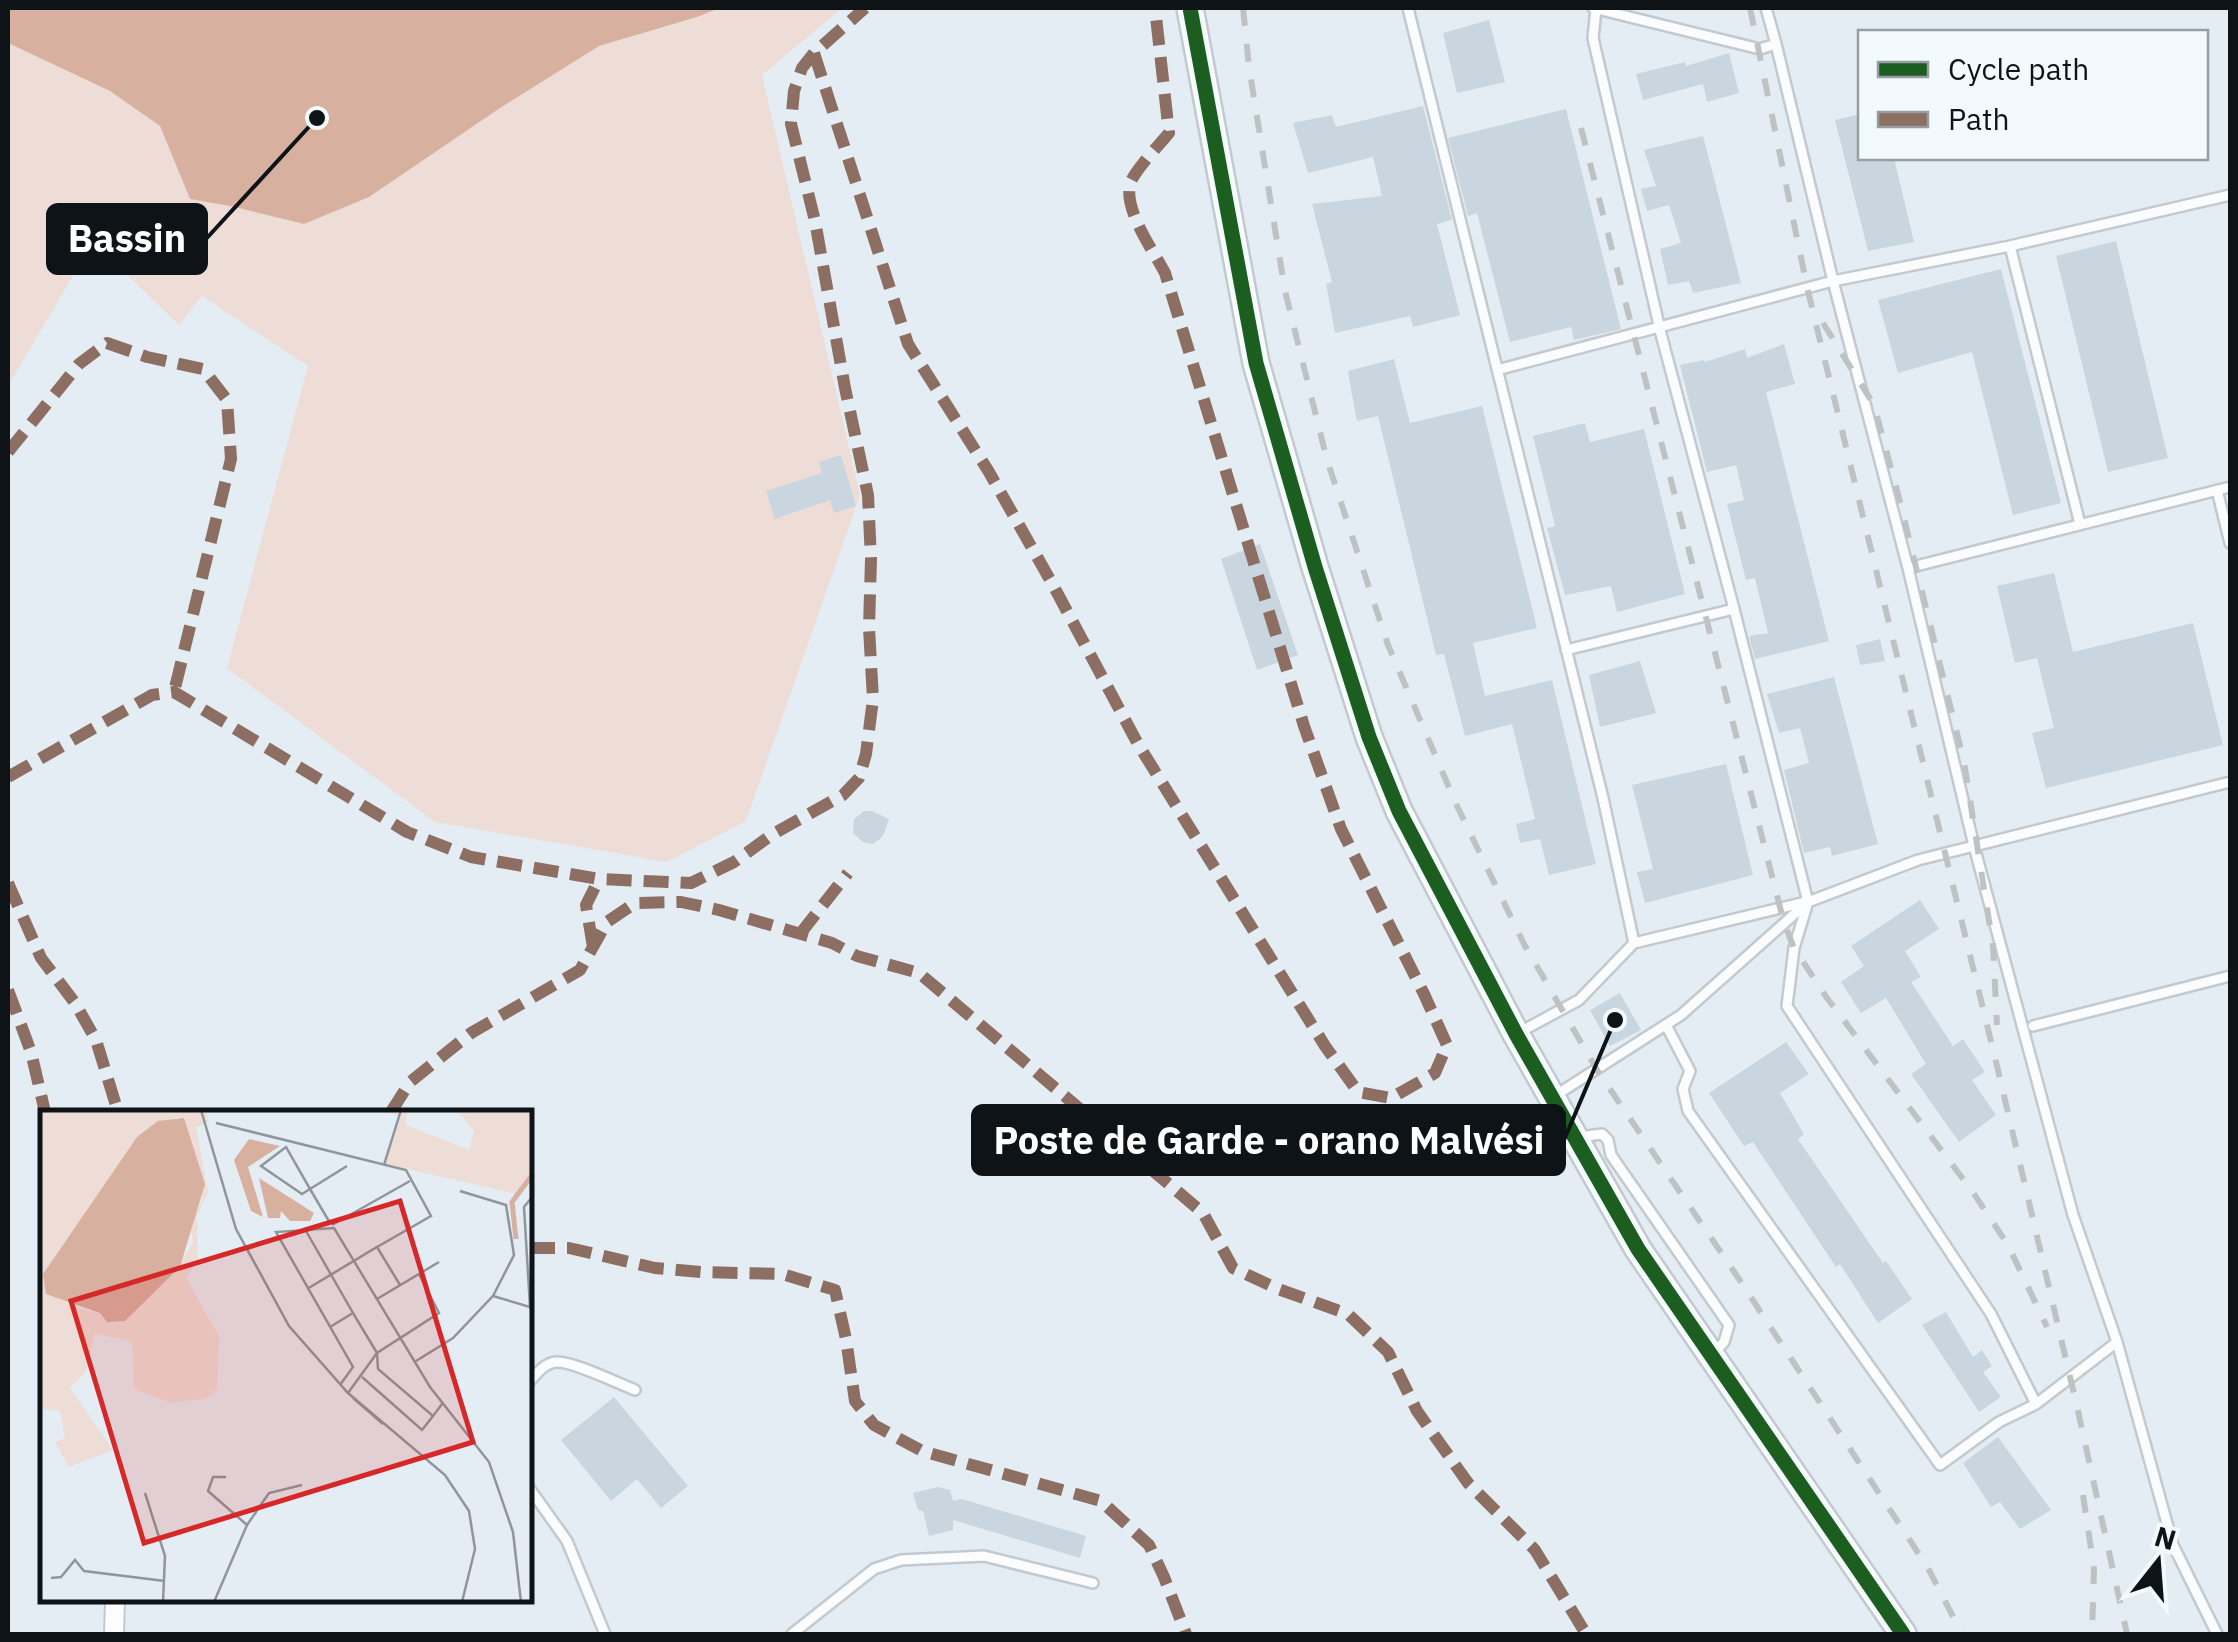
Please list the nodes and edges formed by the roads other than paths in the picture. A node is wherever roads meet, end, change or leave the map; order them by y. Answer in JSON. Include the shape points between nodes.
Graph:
{"nodes":[{"id":1,"x":1190,"y":8,"type":"edge"},
{"id":2,"x":1408,"y":8,"type":"edge"},
{"id":3,"x":1595,"y":8,"type":"edge"},
{"id":4,"x":1766,"y":8,"type":"edge"},
{"id":5,"x":1776,"y":44,"type":"junction"},
{"id":6,"x":2230,"y":196,"type":"edge"},
{"id":7,"x":2010,"y":246,"type":"junction"},
{"id":8,"x":1832,"y":281,"type":"junction"},
{"id":9,"x":1659,"y":326,"type":"junction"},
{"id":10,"x":1497,"y":370,"type":"junction"},
{"id":11,"x":2230,"y":487,"type":"edge"},
{"id":12,"x":2217,"y":490,"type":"junction"},
{"id":13,"x":2080,"y":524,"type":"junction"},
{"id":14,"x":2230,"y":543,"type":"edge"},
{"id":15,"x":1908,"y":568,"type":"junction"},
{"id":16,"x":1734,"y":609,"type":"junction"},
{"id":17,"x":1566,"y":650,"type":"junction"},
{"id":18,"x":2230,"y":782,"type":"edge"},
{"id":19,"x":1974,"y":846,"type":"junction"},
{"id":20,"x":1808,"y":902,"type":"junction"},
{"id":21,"x":1634,"y":943,"type":"junction"},
{"id":22,"x":2230,"y":976,"type":"edge"},
{"id":23,"x":1666,"y":1025,"type":"junction"},
{"id":24,"x":2033,"y":1026,"type":"dead end"},
{"id":25,"x":1516,"y":1034,"type":"junction"},
{"id":26,"x":1551,"y":1098,"type":"junction"},
{"id":27,"x":2117,"y":1342,"type":"junction"},
{"id":28,"x":532,"y":1379,"type":"edge"},
{"id":29,"x":634,"y":1390,"type":"dead end"},
{"id":30,"x":2036,"y":1404,"type":"junction"},
{"id":31,"x":532,"y":1493,"type":"edge"},
{"id":32,"x":1093,"y":1584,"type":"dead end"},
{"id":33,"x":115,"y":1602,"type":"edge"},
{"id":34,"x":114,"y":1634,"type":"edge"},
{"id":35,"x":605,"y":1634,"type":"edge"},
{"id":36,"x":792,"y":1634,"type":"edge"},
{"id":37,"x":1904,"y":1634,"type":"edge"},
{"id":38,"x":2217,"y":1634,"type":"edge"}],
"edges":[{"from":1,"to":25,"type":"street","via":[[1256,363],[1363,718],[1399,810]]},
{"from":2,"to":10,"type":"lane"},
{"from":3,"to":5,"type":"lane","via":[[1760,49]]},
{"from":3,"to":9,"type":"lane","via":[[1594,38]]},
{"from":4,"to":5,"type":"lane"},
{"from":5,"to":8,"type":"lane"},
{"from":6,"to":7,"type":"lane"},
{"from":7,"to":8,"type":"lane"},
{"from":7,"to":13,"type":"lane"},
{"from":8,"to":9,"type":"lane"},
{"from":8,"to":15,"type":"lane"},
{"from":9,"to":10,"type":"lane"},
{"from":9,"to":16,"type":"lane"},
{"from":10,"to":17,"type":"lane"},
{"from":11,"to":12,"type":"lane"},
{"from":12,"to":13,"type":"lane"},
{"from":12,"to":14,"type":"lane"},
{"from":13,"to":15,"type":"lane"},
{"from":15,"to":19,"type":"lane"},
{"from":16,"to":17,"type":"lane"},
{"from":16,"to":20,"type":"lane"},
{"from":17,"to":21,"type":"lane"},
{"from":18,"to":19,"type":"lane"},
{"from":19,"to":20,"type":"lane"},
{"from":19,"to":27,"type":"lane","via":[[2073,1215]]},
{"from":20,"to":21,"type":"lane"},
{"from":20,"to":23,"type":"lane"},
{"from":20,"to":30,"type":"lane","via":[[1787,1006],[1991,1314]]},
{"from":21,"to":25,"type":"lane","via":[[1579,1000]]},
{"from":22,"to":24,"type":"lane"},
{"from":23,"to":26,"type":"lane"},
{"from":23,"to":30,"type":"lane","via":[[1690,1071],[1682,1089],[1688,1111],[1940,1465],[1998,1422]]},
{"from":25,"to":26,"type":"street"},
{"from":26,"to":37,"type":"street","via":[[1638,1249]]},
{"from":27,"to":30,"type":"lane"},
{"from":27,"to":38,"type":"lane","via":[[2172,1545]]},
{"from":28,"to":29,"type":"lane","via":[[555,1362]]},
{"from":31,"to":35,"type":"lane","via":[[566,1541]]},
{"from":32,"to":36,"type":"lane","via":[[984,1556],[901,1560],[874,1569]]},
{"from":33,"to":34,"type":"street"}]}
